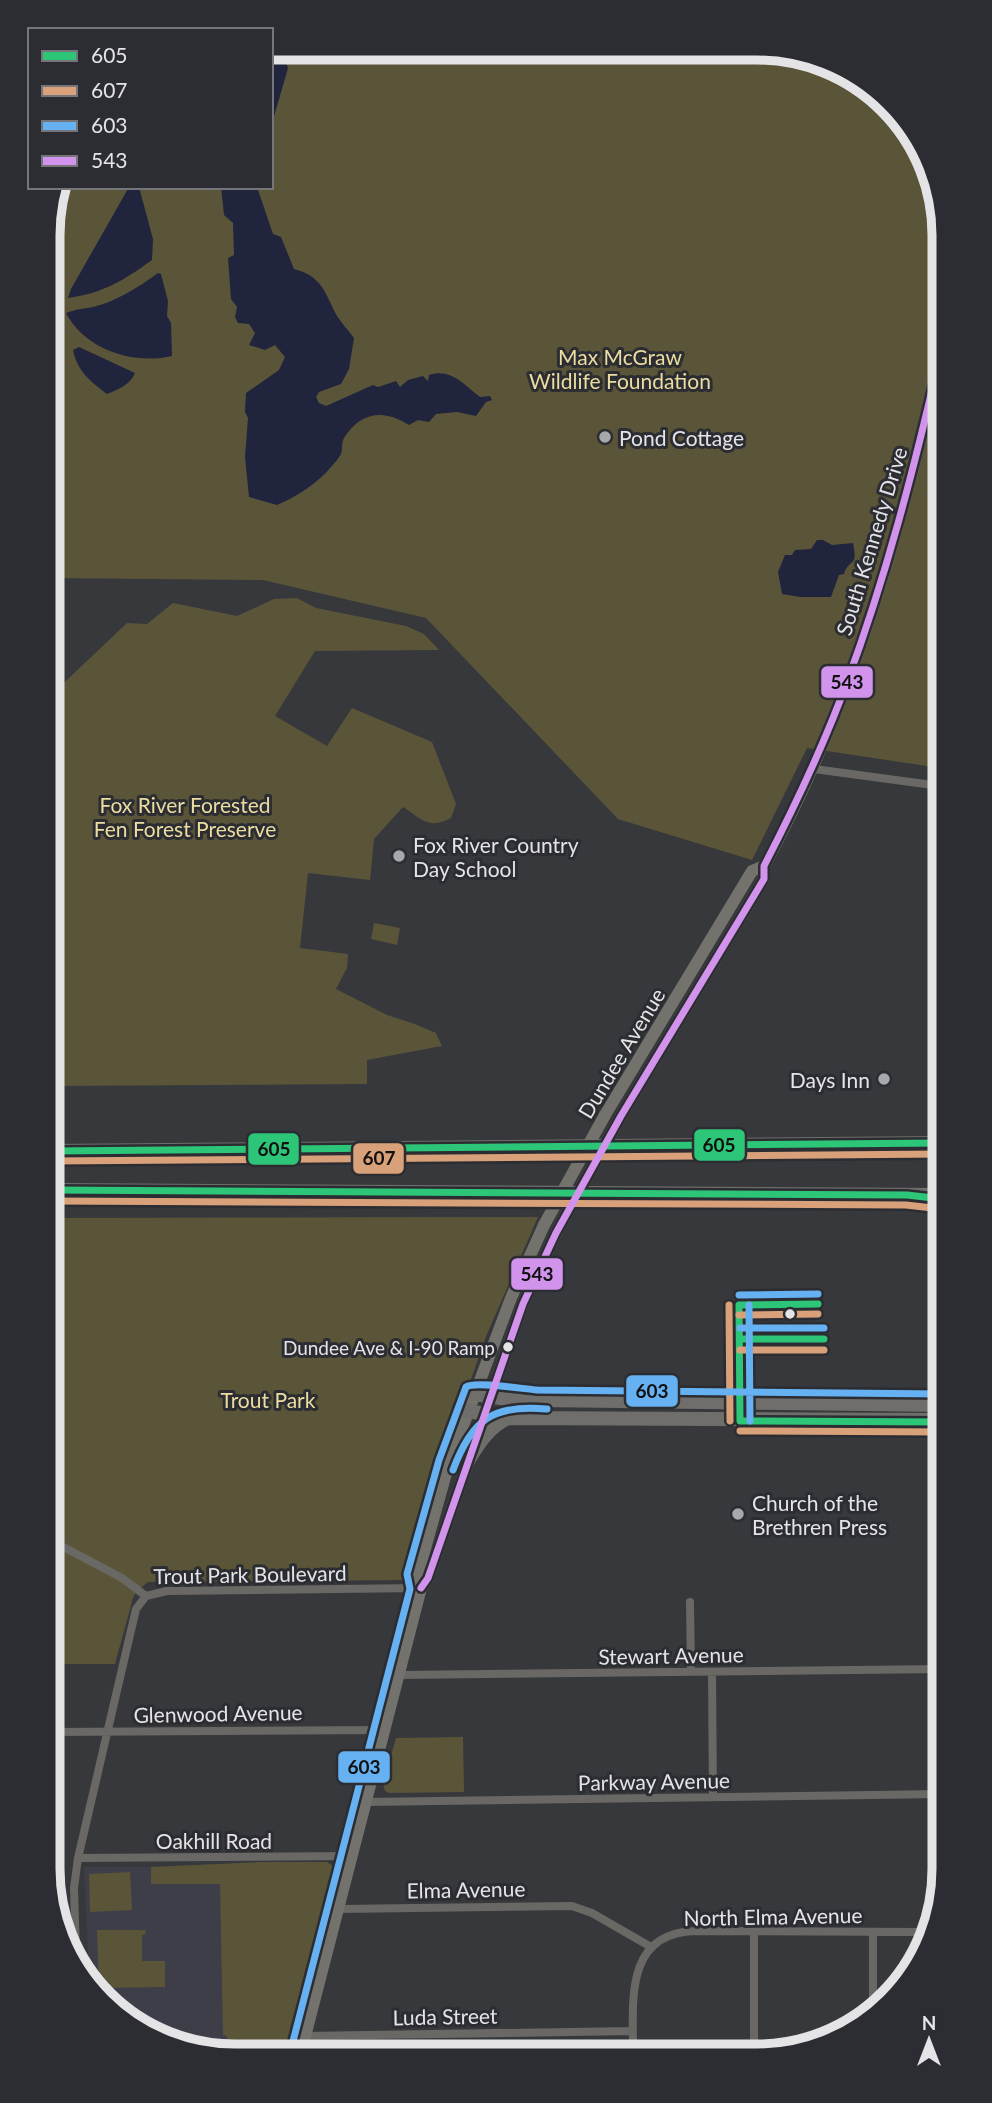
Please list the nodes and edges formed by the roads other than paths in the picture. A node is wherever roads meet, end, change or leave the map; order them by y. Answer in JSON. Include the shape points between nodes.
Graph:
{"nodes":[{"id":1,"x":932,"y":391,"type":"edge"},
{"id":2,"x":814,"y":769,"type":"junction"},
{"id":3,"x":932,"y":785,"type":"edge"},
{"id":4,"x":764,"y":866,"type":"junction"},
{"id":5,"x":932,"y":1143,"type":"edge"},
{"id":6,"x":60,"y":1151,"type":"edge"},
{"id":7,"x":60,"y":1190,"type":"edge"},
{"id":8,"x":932,"y":1196,"type":"edge"},
{"id":9,"x":482,"y":1395,"type":"junction"},
{"id":10,"x":932,"y":1397,"type":"edge"},
{"id":11,"x":809,"y":1403,"type":"junction"},
{"id":12,"x":932,"y":1405,"type":"edge"},
{"id":13,"x":468,"y":1411,"type":"junction"},
{"id":14,"x":484,"y":1414,"type":"junction"},
{"id":15,"x":508,"y":1418,"type":"junction"},
{"id":16,"x":932,"y":1421,"type":"edge"},
{"id":17,"x":466,"y":1465,"type":"junction"},
{"id":18,"x":60,"y":1545,"type":"edge"},
{"id":19,"x":421,"y":1588,"type":"junction"},
{"id":20,"x":146,"y":1596,"type":"junction"},
{"id":21,"x":690,"y":1602,"type":"dead end"},
{"id":22,"x":932,"y":1669,"type":"edge"},
{"id":23,"x":691,"y":1672,"type":"junction"},
{"id":24,"x":712,"y":1672,"type":"junction"},
{"id":25,"x":398,"y":1675,"type":"junction"},
{"id":26,"x":384,"y":1730,"type":"junction"},
{"id":27,"x":60,"y":1731,"type":"edge"},
{"id":28,"x":106,"y":1732,"type":"junction"},
{"id":29,"x":932,"y":1794,"type":"edge"},
{"id":30,"x":713,"y":1797,"type":"junction"},
{"id":31,"x":365,"y":1802,"type":"junction"},
{"id":32,"x":351,"y":1856,"type":"junction"},
{"id":33,"x":78,"y":1858,"type":"junction"},
{"id":34,"x":338,"y":1909,"type":"junction"},
{"id":35,"x":754,"y":1931,"type":"junction"},
{"id":36,"x":873,"y":1932,"type":"junction"},
{"id":37,"x":920,"y":1932,"type":"edge"},
{"id":38,"x":76,"y":1941,"type":"edge"},
{"id":39,"x":651,"y":1947,"type":"junction"},
{"id":40,"x":873,"y":2000,"type":"edge"},
{"id":41,"x":633,"y":2031,"type":"junction"},
{"id":42,"x":305,"y":2036,"type":"junction"},
{"id":43,"x":303,"y":2044,"type":"edge"},
{"id":44,"x":633,"y":2044,"type":"edge"},
{"id":45,"x":754,"y":2044,"type":"edge"}],
"edges":[{"from":1,"to":2,"type":"main road","name":"South Kennedy Drive","via":[[882,579]]},
{"from":2,"to":3,"type":"street"},
{"from":2,"to":4,"type":"main road","name":"Dundee Avenue"},
{"from":4,"to":9,"type":"main road","name":"Dundee Avenue","bridge":true,"via":[[764,879],[556,1233]]},
{"from":4,"to":9,"type":"main road","name":"Dundee Avenue","bridge":true,"via":[[752,871],[544,1225],[511,1298]]},
{"from":5,"to":6,"type":"highway"},
{"from":7,"to":8,"type":"highway"},
{"from":9,"to":11,"type":"highway","via":[[527,1400]]},
{"from":9,"to":13,"type":"main road","name":"Dundee Avenue"},
{"from":9,"to":14,"type":"main road","name":"Dundee Avenue"},
{"from":10,"to":11,"type":"highway"},
{"from":11,"to":12,"type":"highway"},
{"from":13,"to":14,"type":"highway"},
{"from":13,"to":19,"type":"main road","name":"Dundee Avenue","via":[[417,1577]]},
{"from":14,"to":15,"type":"highway"},
{"from":14,"to":17,"type":"main road","name":"Dundee Avenue"},
{"from":15,"to":16,"type":"highway"},
{"from":15,"to":17,"type":"highway","via":[[481,1439]]},
{"from":17,"to":19,"type":"main road","name":"Dundee Avenue"},
{"from":18,"to":20,"type":"street","name":"Trout Park Boulevard"},
{"from":19,"to":20,"type":"street","name":"Trout Park Boulevard","via":[[167,1591]]},
{"from":19,"to":25,"type":"main road","name":"Dundee Avenue"},
{"from":20,"to":28,"type":"street","via":[[136,1609]]},
{"from":21,"to":23,"type":"street"},
{"from":22,"to":24,"type":"street","name":"Stewart Avenue"},
{"from":23,"to":24,"type":"street","name":"Stewart Avenue"},
{"from":23,"to":25,"type":"street","name":"Stewart Avenue"},
{"from":24,"to":30,"type":"street"},
{"from":25,"to":26,"type":"main road","name":"Dundee Avenue"},
{"from":26,"to":28,"type":"street","name":"Glenwood Avenue"},
{"from":26,"to":31,"type":"main road","name":"Dundee Avenue"},
{"from":27,"to":28,"type":"street","name":"Glenwood Avenue"},
{"from":28,"to":33,"type":"street"},
{"from":29,"to":30,"type":"street","name":"Parkway Avenue"},
{"from":30,"to":31,"type":"street","name":"Parkway Avenue"},
{"from":31,"to":32,"type":"main road","name":"Dundee Avenue"},
{"from":32,"to":33,"type":"street","name":"Oakhill Road"},
{"from":32,"to":34,"type":"main road","name":"Dundee Avenue"},
{"from":33,"to":38,"type":"street"},
{"from":34,"to":39,"type":"street","name":"Elma Avenue","via":[[566,1905],[592,1913]]},
{"from":34,"to":42,"type":"main road","name":"Dundee Avenue"},
{"from":35,"to":36,"type":"street","name":"North Elma Avenue"},
{"from":35,"to":39,"type":"street","name":"North Elma Avenue","via":[[682,1932]]},
{"from":35,"to":45,"type":"street"},
{"from":36,"to":37,"type":"street","name":"North Elma Avenue"},
{"from":36,"to":40,"type":"street"},
{"from":39,"to":41,"type":"street","via":[[634,1982]]},
{"from":41,"to":42,"type":"street","name":"Luda Street"},
{"from":41,"to":44,"type":"street"},
{"from":42,"to":43,"type":"main road","name":"Dundee Avenue"}]}
